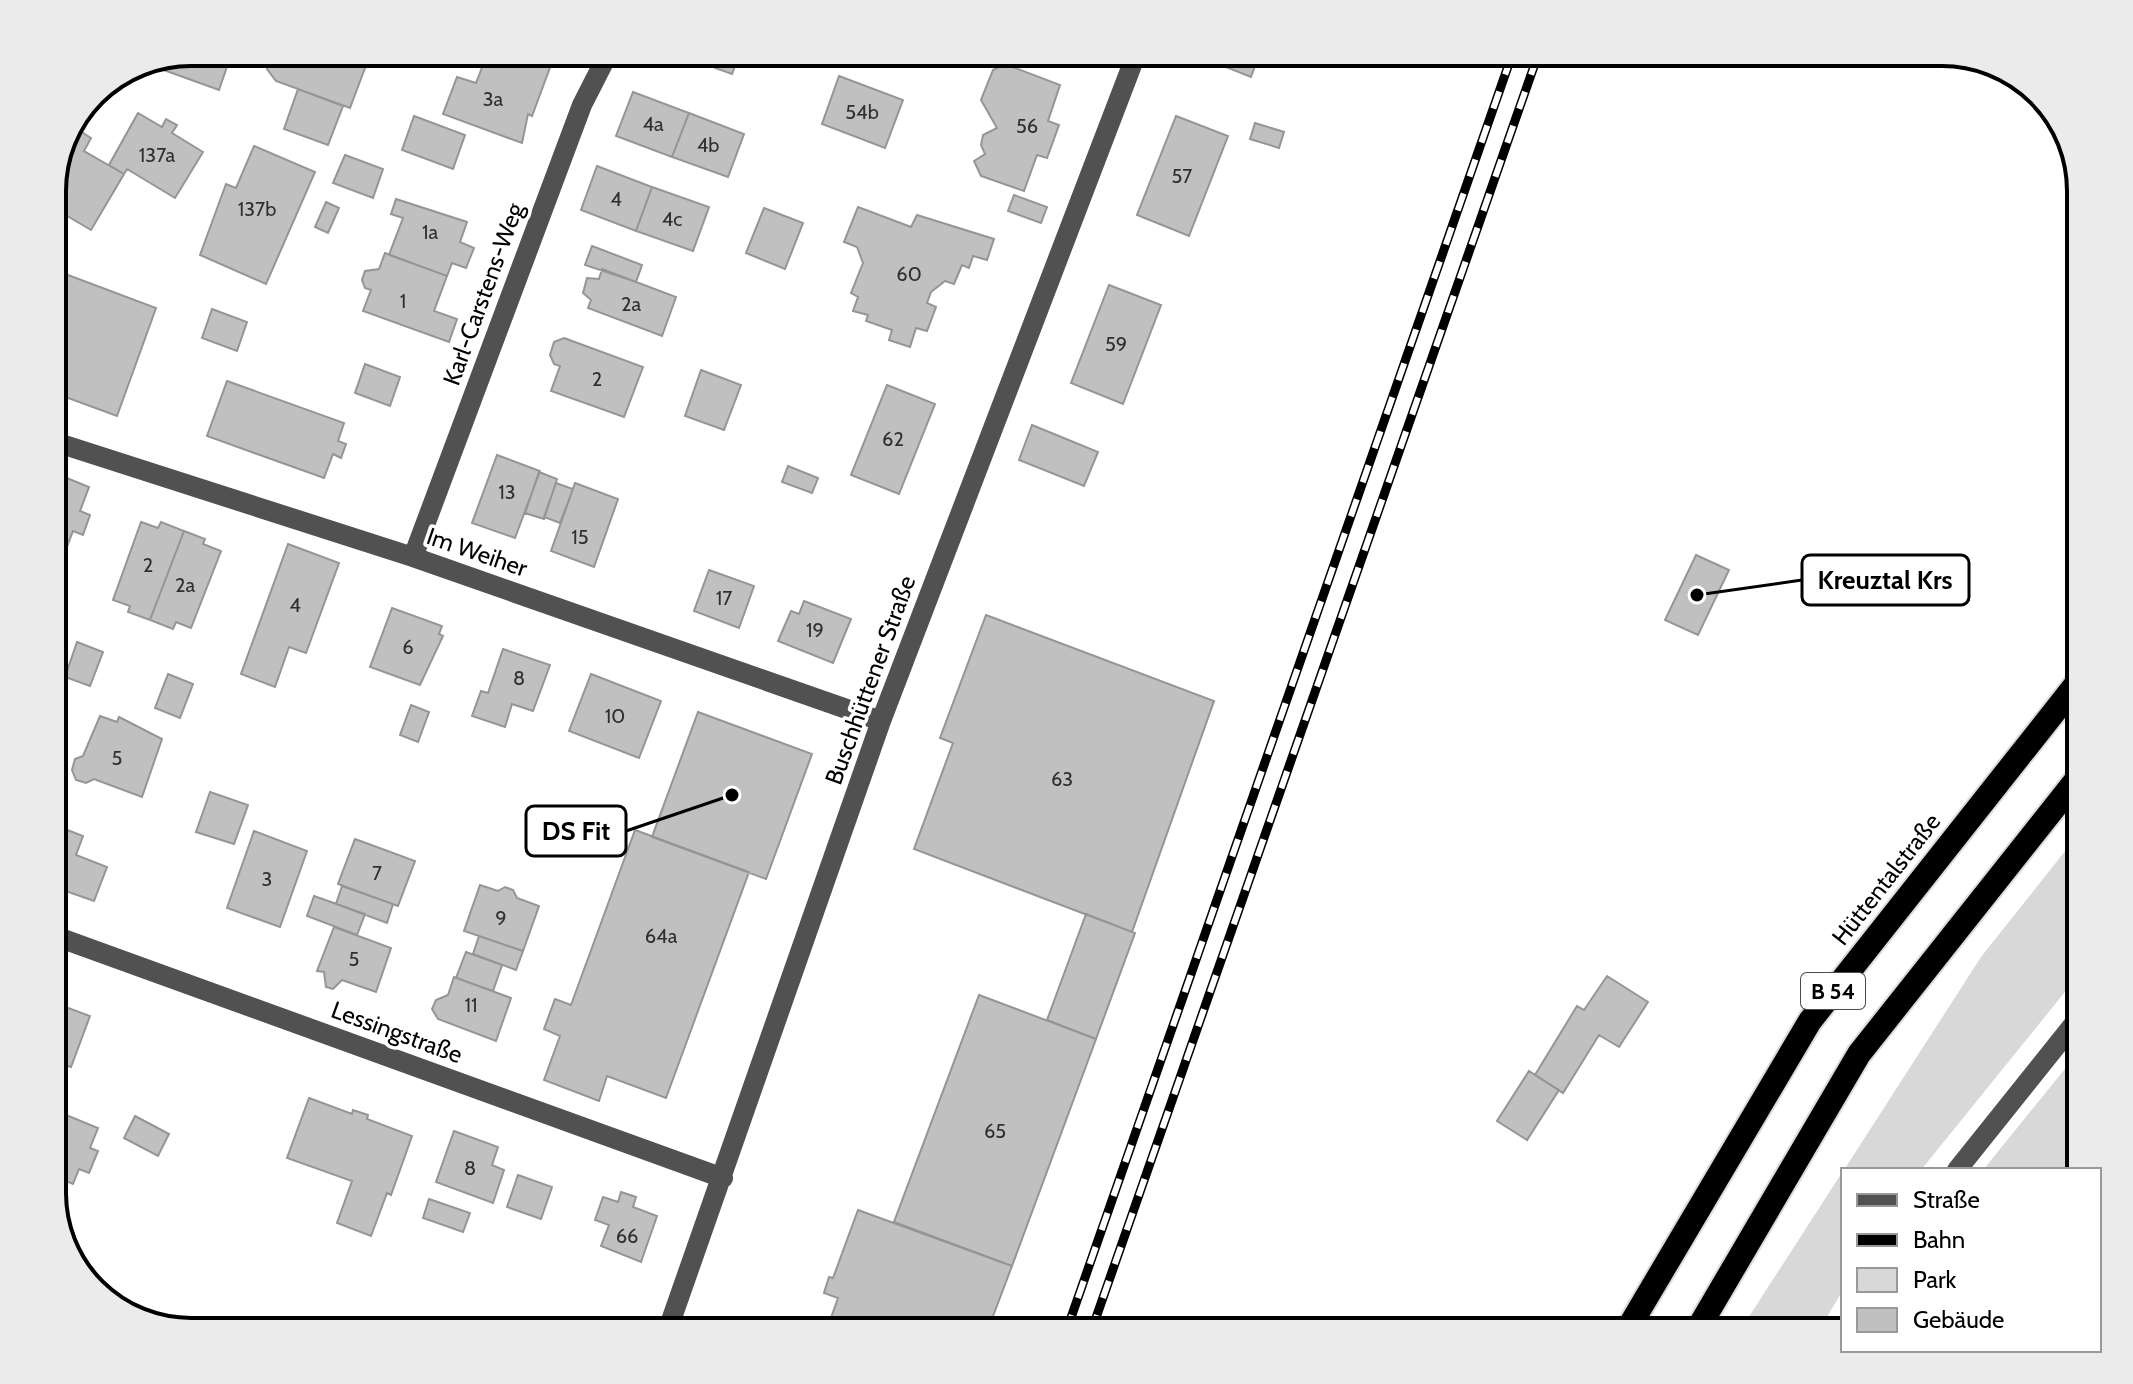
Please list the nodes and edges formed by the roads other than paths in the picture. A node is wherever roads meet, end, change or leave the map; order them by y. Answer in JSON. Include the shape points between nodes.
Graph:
{"nodes":[{"id":1,"x":602,"y":66,"type":"edge"},
{"id":2,"x":1132,"y":66,"type":"edge"},
{"id":3,"x":66,"y":445,"type":"edge"},
{"id":4,"x":413,"y":557,"type":"junction"},
{"id":5,"x":2067,"y":696,"type":"edge"},
{"id":6,"x":881,"y":721,"type":"junction"},
{"id":7,"x":2067,"y":792,"type":"edge"},
{"id":8,"x":66,"y":940,"type":"edge"},
{"id":9,"x":2067,"y":1032,"type":"edge"},
{"id":10,"x":1959,"y":1168,"type":"edge"},
{"id":11,"x":723,"y":1178,"type":"junction"},
{"id":12,"x":672,"y":1318,"type":"edge"},
{"id":13,"x":1634,"y":1318,"type":"edge"},
{"id":14,"x":1704,"y":1318,"type":"edge"}],
"edges":[{"from":1,"to":4,"type":"street","name":"Karl-Carstens-Weg","via":[[582,105]]},
{"from":2,"to":6,"type":"street","name":"Buschhüttener Straße"},
{"from":3,"to":4,"type":"street","name":"Im Weiher"},
{"from":4,"to":6,"type":"street","name":"Im Weiher"},
{"from":5,"to":13,"type":"highway","name":"Hüttentalstraße","number":"B 54","via":[[1810,1021]]},
{"from":6,"to":11,"type":"street","name":"Buschhüttener Straße"},
{"from":7,"to":14,"type":"highway","number":"B 54","via":[[1859,1054]]},
{"from":8,"to":11,"type":"street","name":"Lessingstraße"},
{"from":9,"to":10,"type":"street"},
{"from":11,"to":12,"type":"street","name":"Buschhüttener Straße"}]}
